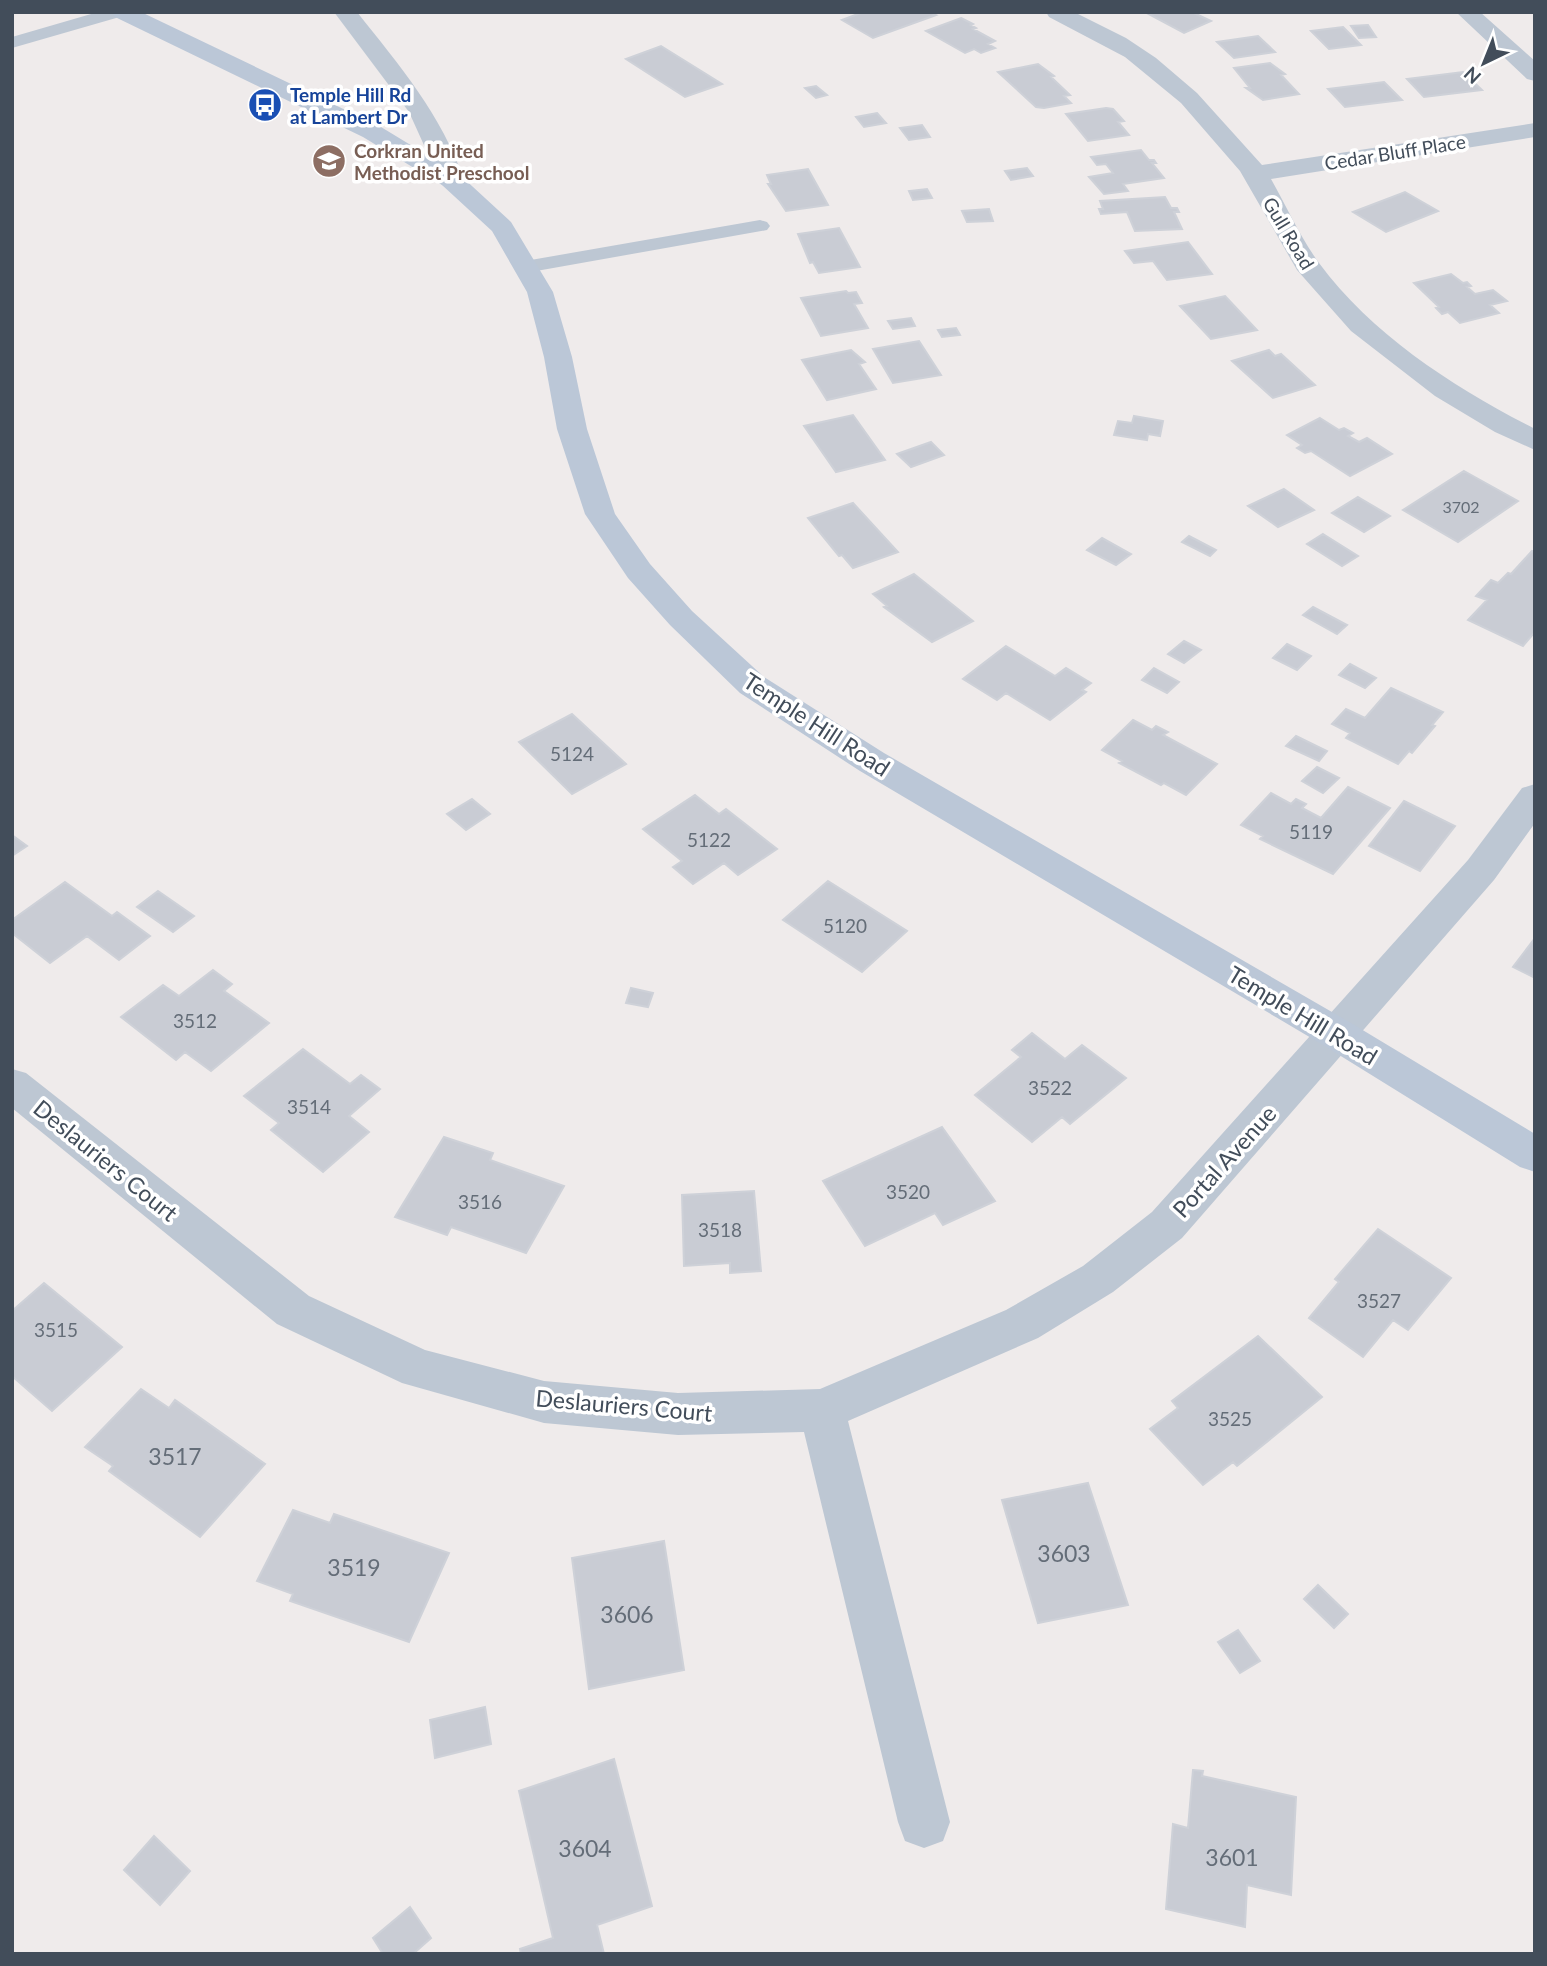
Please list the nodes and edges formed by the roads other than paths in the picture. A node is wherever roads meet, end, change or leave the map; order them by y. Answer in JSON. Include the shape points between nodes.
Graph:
{"nodes":[{"id":1,"x":117,"y":12,"type":"edge"},
{"id":2,"x":123,"y":12,"type":"edge"},
{"id":3,"x":345,"y":12,"type":"edge"},
{"id":4,"x":1057,"y":12,"type":"edge"},
{"id":5,"x":1467,"y":12,"type":"edge"},
{"id":6,"x":12,"y":43,"type":"edge"},
{"id":7,"x":1535,"y":74,"type":"edge"},
{"id":8,"x":1535,"y":130,"type":"edge"},
{"id":9,"x":1255,"y":174,"type":"junction"},
{"id":10,"x":451,"y":180,"type":"junction"},
{"id":11,"x":760,"y":226,"type":"dead end"},
{"id":12,"x":524,"y":267,"type":"junction"},
{"id":13,"x":1535,"y":441,"type":"edge"},
{"id":14,"x":1535,"y":797,"type":"edge"},
{"id":15,"x":1337,"y":1034,"type":"junction"},
{"id":16,"x":12,"y":1085,"type":"edge"},
{"id":17,"x":1535,"y":1156,"type":"edge"},
{"id":18,"x":822,"y":1410,"type":"junction"},
{"id":19,"x":925,"y":1822,"type":"dead end"}],
"edges":[{"from":1,"to":6,"type":"lane"},
{"from":2,"to":10,"type":"main road","name":"Temple Hill Road","via":[[372,132]]},
{"from":3,"to":10,"type":"street","via":[[413,97],[445,158]]},
{"from":4,"to":9,"type":"street","name":"Gull Road","via":[[1119,43],[1158,70],[1206,116]]},
{"from":5,"to":7,"type":"street"},
{"from":8,"to":9,"type":"street","name":"Cedar Bluff Place"},
{"from":9,"to":13,"type":"street","name":"Gull Road","via":[[1314,275],[1352,316],[1425,374]]},
{"from":10,"to":12,"type":"main road","name":"Temple Hill Road","via":[[502,227]]},
{"from":11,"to":12,"type":"lane"},
{"from":12,"to":15,"type":"main road","name":"Temple Hill Road","via":[[540,292],[572,429],[600,514],[639,571],[725,660],[752,685],[873,762]]},
{"from":14,"to":15,"type":"street","name":"Portal Avenue","via":[[1481,870]]},
{"from":15,"to":17,"type":"main road","name":"Temple Hill Road"},
{"from":15,"to":18,"type":"street","name":"Portal Avenue","via":[[1167,1225],[1098,1279],[1022,1324]]},
{"from":16,"to":18,"type":"street","name":"Deslauriers Court","via":[[293,1310],[418,1369],[544,1402],[678,1414]]},
{"from":18,"to":19,"type":"street"}]}
